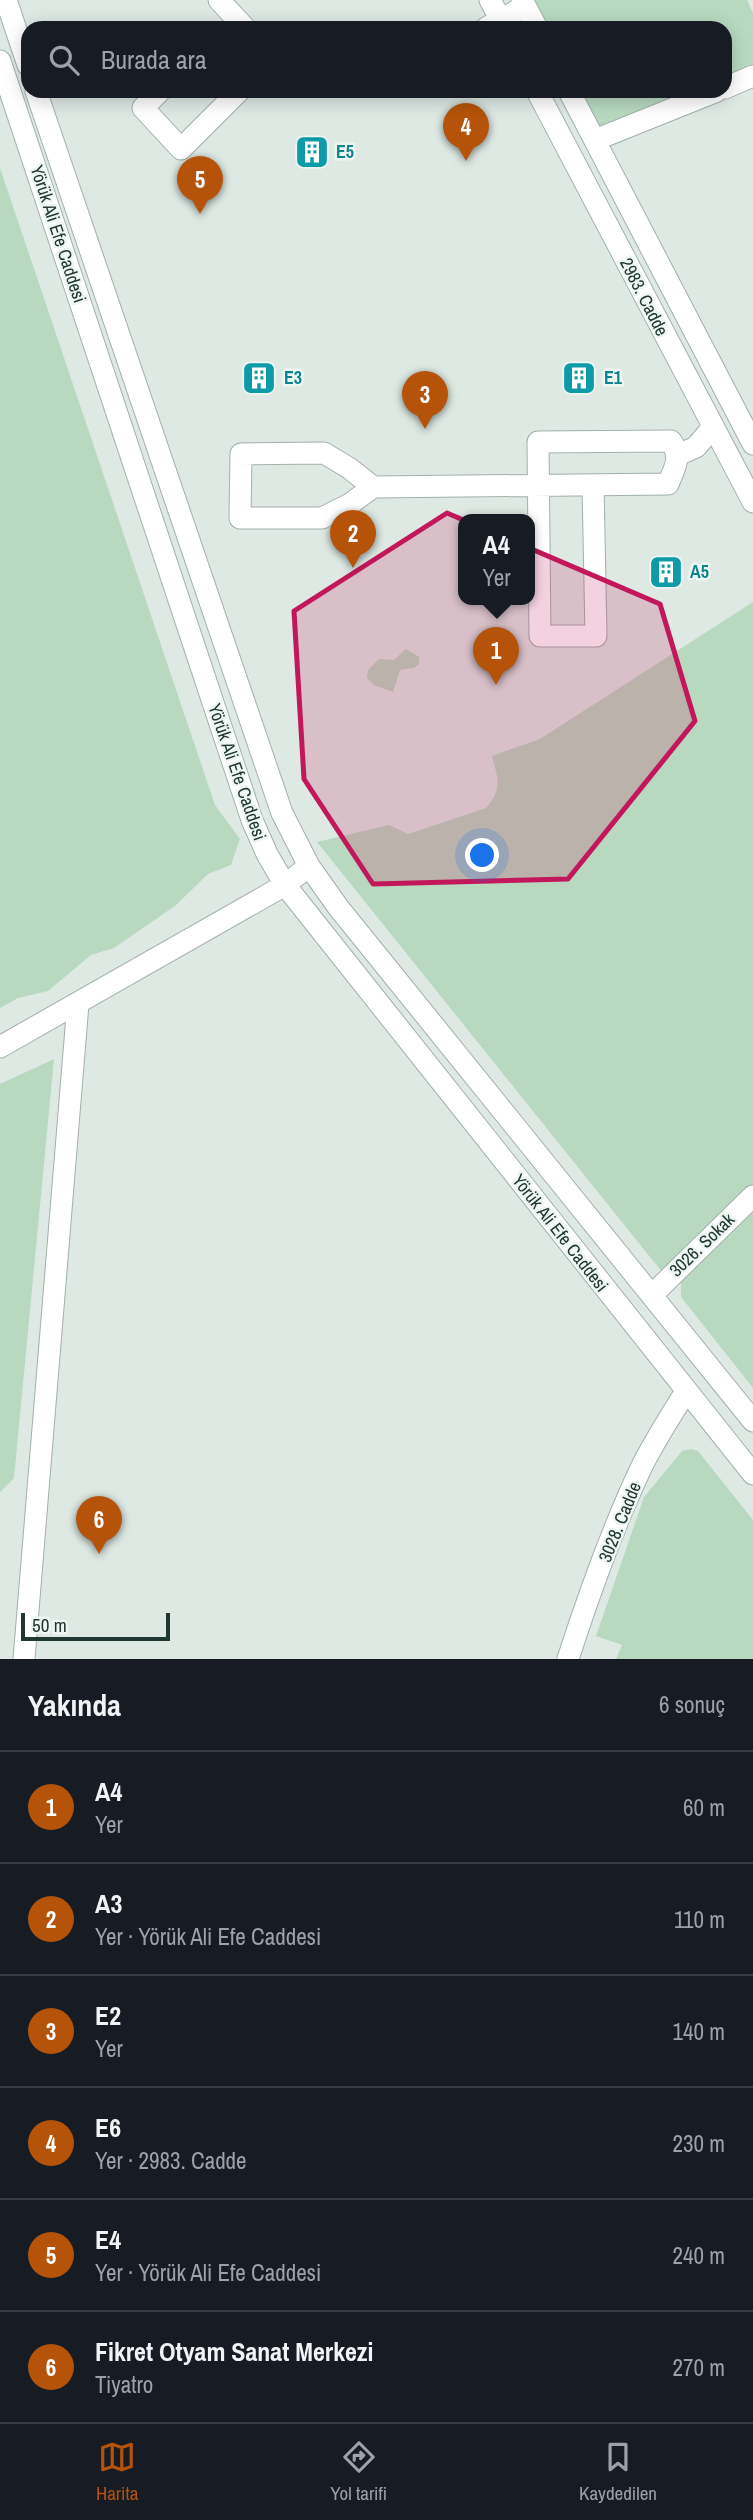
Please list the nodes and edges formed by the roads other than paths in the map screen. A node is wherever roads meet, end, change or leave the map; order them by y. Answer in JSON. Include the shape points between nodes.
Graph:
{"nodes":[{"id":1,"x":6,"y":0,"type":"edge"},
{"id":2,"x":219,"y":0,"type":"edge"},
{"id":3,"x":490,"y":0,"type":"edge"},
{"id":4,"x":523,"y":3,"type":"edge"},
{"id":5,"x":233,"y":21,"type":"edge"},
{"id":6,"x":496,"y":21,"type":"edge"},
{"id":7,"x":502,"y":21,"type":"edge"},
{"id":8,"x":533,"y":21,"type":"edge"},
{"id":9,"x":21,"y":44,"type":"edge"},
{"id":10,"x":0,"y":61,"type":"edge"},
{"id":11,"x":753,"y":76,"type":"edge"},
{"id":12,"x":732,"y":85,"type":"edge"},
{"id":13,"x":39,"y":98,"type":"edge"},
{"id":14,"x":153,"y":98,"type":"edge"},
{"id":15,"x":232,"y":98,"type":"edge"},
{"id":16,"x":541,"y":98,"type":"edge"},
{"id":17,"x":573,"y":98,"type":"edge"},
{"id":18,"x":699,"y":98,"type":"edge"},
{"id":19,"x":594,"y":140,"type":"junction"},
{"id":20,"x":712,"y":428,"type":"junction"},
{"id":21,"x":753,"y":444,"type":"edge"},
{"id":22,"x":678,"y":455,"type":"junction"},
{"id":23,"x":539,"y":485,"type":"junction"},
{"id":24,"x":593,"y":485,"type":"junction"},
{"id":25,"x":373,"y":487,"type":"junction"},
{"id":26,"x":753,"y":502,"type":"edge"},
{"id":27,"x":309,"y":866,"type":"junction"},
{"id":28,"x":285,"y":885,"type":"junction"},
{"id":29,"x":78,"y":1004,"type":"junction"},
{"id":30,"x":0,"y":1047,"type":"edge"},
{"id":31,"x":753,"y":1196,"type":"edge"},
{"id":32,"x":652,"y":1295,"type":"junction"},
{"id":33,"x":686,"y":1391,"type":"junction"},
{"id":34,"x":753,"y":1421,"type":"edge"},
{"id":35,"x":753,"y":1474,"type":"edge"},
{"id":36,"x":24,"y":1659,"type":"edge"},
{"id":37,"x":568,"y":1659,"type":"edge"}],
"edges":[{"from":1,"to":9,"type":"street"},
{"from":2,"to":5,"type":"street"},
{"from":3,"to":6,"type":"street"},
{"from":4,"to":7,"type":"street"},
{"from":4,"to":8,"type":"street"},
{"from":10,"to":28,"type":"street","name":"Yörük Ali Efe Caddesi","via":[[252,820]]},
{"from":11,"to":12,"type":"street"},
{"from":13,"to":27,"type":"street","name":"Yörük Ali Efe Caddesi","via":[[282,813]]},
{"from":14,"to":15,"type":"street","via":[[143,108],[181,149]]},
{"from":16,"to":20,"type":"street","name":"2983. Cadde"},
{"from":17,"to":19,"type":"street","name":"2983. Cadde"},
{"from":18,"to":19,"type":"street"},
{"from":19,"to":21,"type":"street","name":"2983. Cadde"},
{"from":20,"to":22,"type":"street","via":[[696,447]]},
{"from":20,"to":26,"type":"street","name":"2983. Cadde"},
{"from":22,"to":23,"type":"street","via":[[668,440],[538,442]]},
{"from":22,"to":24,"type":"street","via":[[668,484]]},
{"from":23,"to":24,"type":"street"},
{"from":23,"to":24,"type":"street","via":[[540,636],[596,636]]},
{"from":23,"to":25,"type":"street"},
{"from":25,"to":25,"type":"street","via":[[324,453],[241,454],[240,519],[322,518]]},
{"from":27,"to":28,"type":"street"},
{"from":27,"to":32,"type":"street","name":"Yörük Ali Efe Caddesi"},
{"from":28,"to":29,"type":"street"},
{"from":28,"to":33,"type":"street","name":"Yörük Ali Efe Caddesi"},
{"from":29,"to":30,"type":"street"},
{"from":29,"to":36,"type":"street"},
{"from":31,"to":32,"type":"street","name":"3026. Sokak"},
{"from":32,"to":34,"type":"street","name":"Yörük Ali Efe Caddesi"},
{"from":33,"to":35,"type":"street","name":"Yörük Ali Efe Caddesi"},
{"from":33,"to":37,"type":"street","name":"3028. Cadde","via":[[632,1489]]}]}
